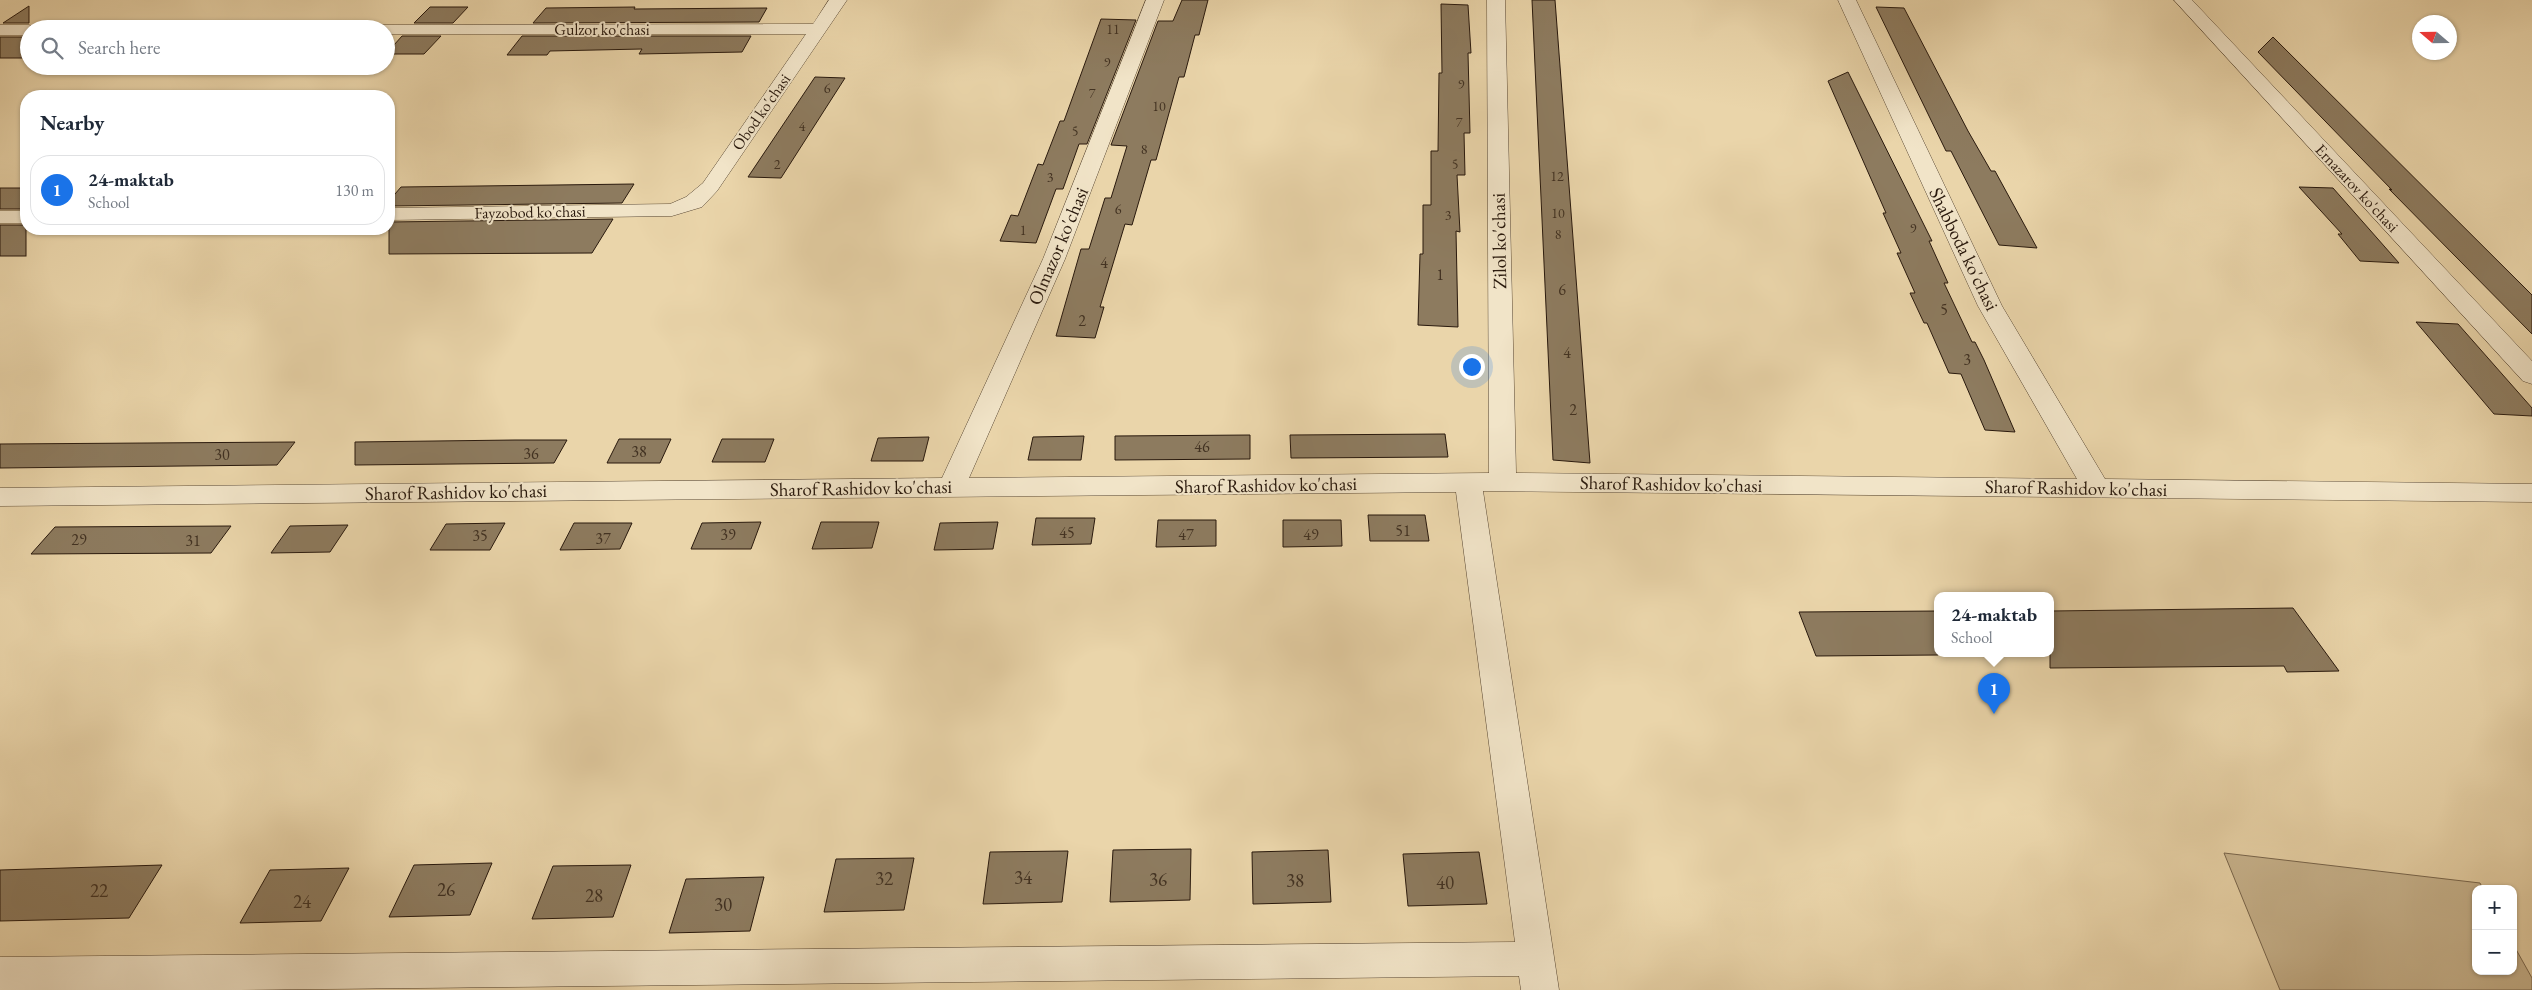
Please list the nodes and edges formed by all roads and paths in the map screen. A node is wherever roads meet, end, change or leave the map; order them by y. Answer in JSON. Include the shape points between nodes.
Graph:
{"nodes":[{"id":1,"x":838,"y":0,"type":"edge"},
{"id":2,"x":1155,"y":0,"type":"edge"},
{"id":3,"x":1496,"y":0,"type":"edge"},
{"id":4,"x":1847,"y":0,"type":"edge"},
{"id":5,"x":2183,"y":0,"type":"edge"},
{"id":6,"x":818,"y":28,"type":"junction"},
{"id":7,"x":395,"y":29,"type":"edge"},
{"id":8,"x":0,"y":30,"type":"edge"},
{"id":9,"x":20,"y":30,"type":"edge"},
{"id":10,"x":672,"y":210,"type":"joint"},
{"id":11,"x":395,"y":214,"type":"edge"},
{"id":12,"x":0,"y":217,"type":"edge"},
{"id":13,"x":20,"y":217,"type":"edge"},
{"id":14,"x":2532,"y":376,"type":"edge"},
{"id":15,"x":1503,"y":482,"type":"junction"},
{"id":16,"x":1468,"y":483,"type":"junction"},
{"id":17,"x":951,"y":488,"type":"junction"},
{"id":18,"x":2097,"y":488,"type":"junction"},
{"id":19,"x":2532,"y":493,"type":"edge"},
{"id":20,"x":0,"y":497,"type":"edge"},
{"id":21,"x":1538,"y":974,"type":"edge"},
{"id":22,"x":0,"y":975,"type":"edge"}],
"edges":[{"from":1,"to":6,"type":"street","name":"Obod ko'chasi"},
{"from":2,"to":17,"type":"street","name":"Olmazor ko'chasi","via":[[1054,259]]},
{"from":3,"to":15,"type":"street","name":"Zilol ko'chasi"},
{"from":4,"to":18,"type":"street","name":"Shabboda ko'chasi","via":[[1990,306]]},
{"from":5,"to":14,"type":"street","name":"Ernazarov ko'chasi"},
{"from":6,"to":7,"type":"street","name":"Gulzor ko'chasi"},
{"from":6,"to":10,"type":"street","name":"Obod ko'chasi","via":[[710,187],[694,202]]},
{"from":8,"to":9,"type":"street"},
{"from":10,"to":11,"type":"street","name":"Fayzobod ko'chasi"},
{"from":12,"to":13,"type":"street"},
{"from":15,"to":16,"type":"street","name":"Sharof Rashidov ko'chasi"},
{"from":15,"to":18,"type":"street","name":"Sharof Rashidov ko'chasi"},
{"from":16,"to":17,"type":"street","name":"Sharof Rashidov ko'chasi"},
{"from":16,"to":21,"type":"street"},
{"from":17,"to":20,"type":"street","name":"Sharof Rashidov ko'chasi"},
{"from":18,"to":19,"type":"street","name":"Sharof Rashidov ko'chasi"},
{"from":21,"to":22,"type":"street"}]}
